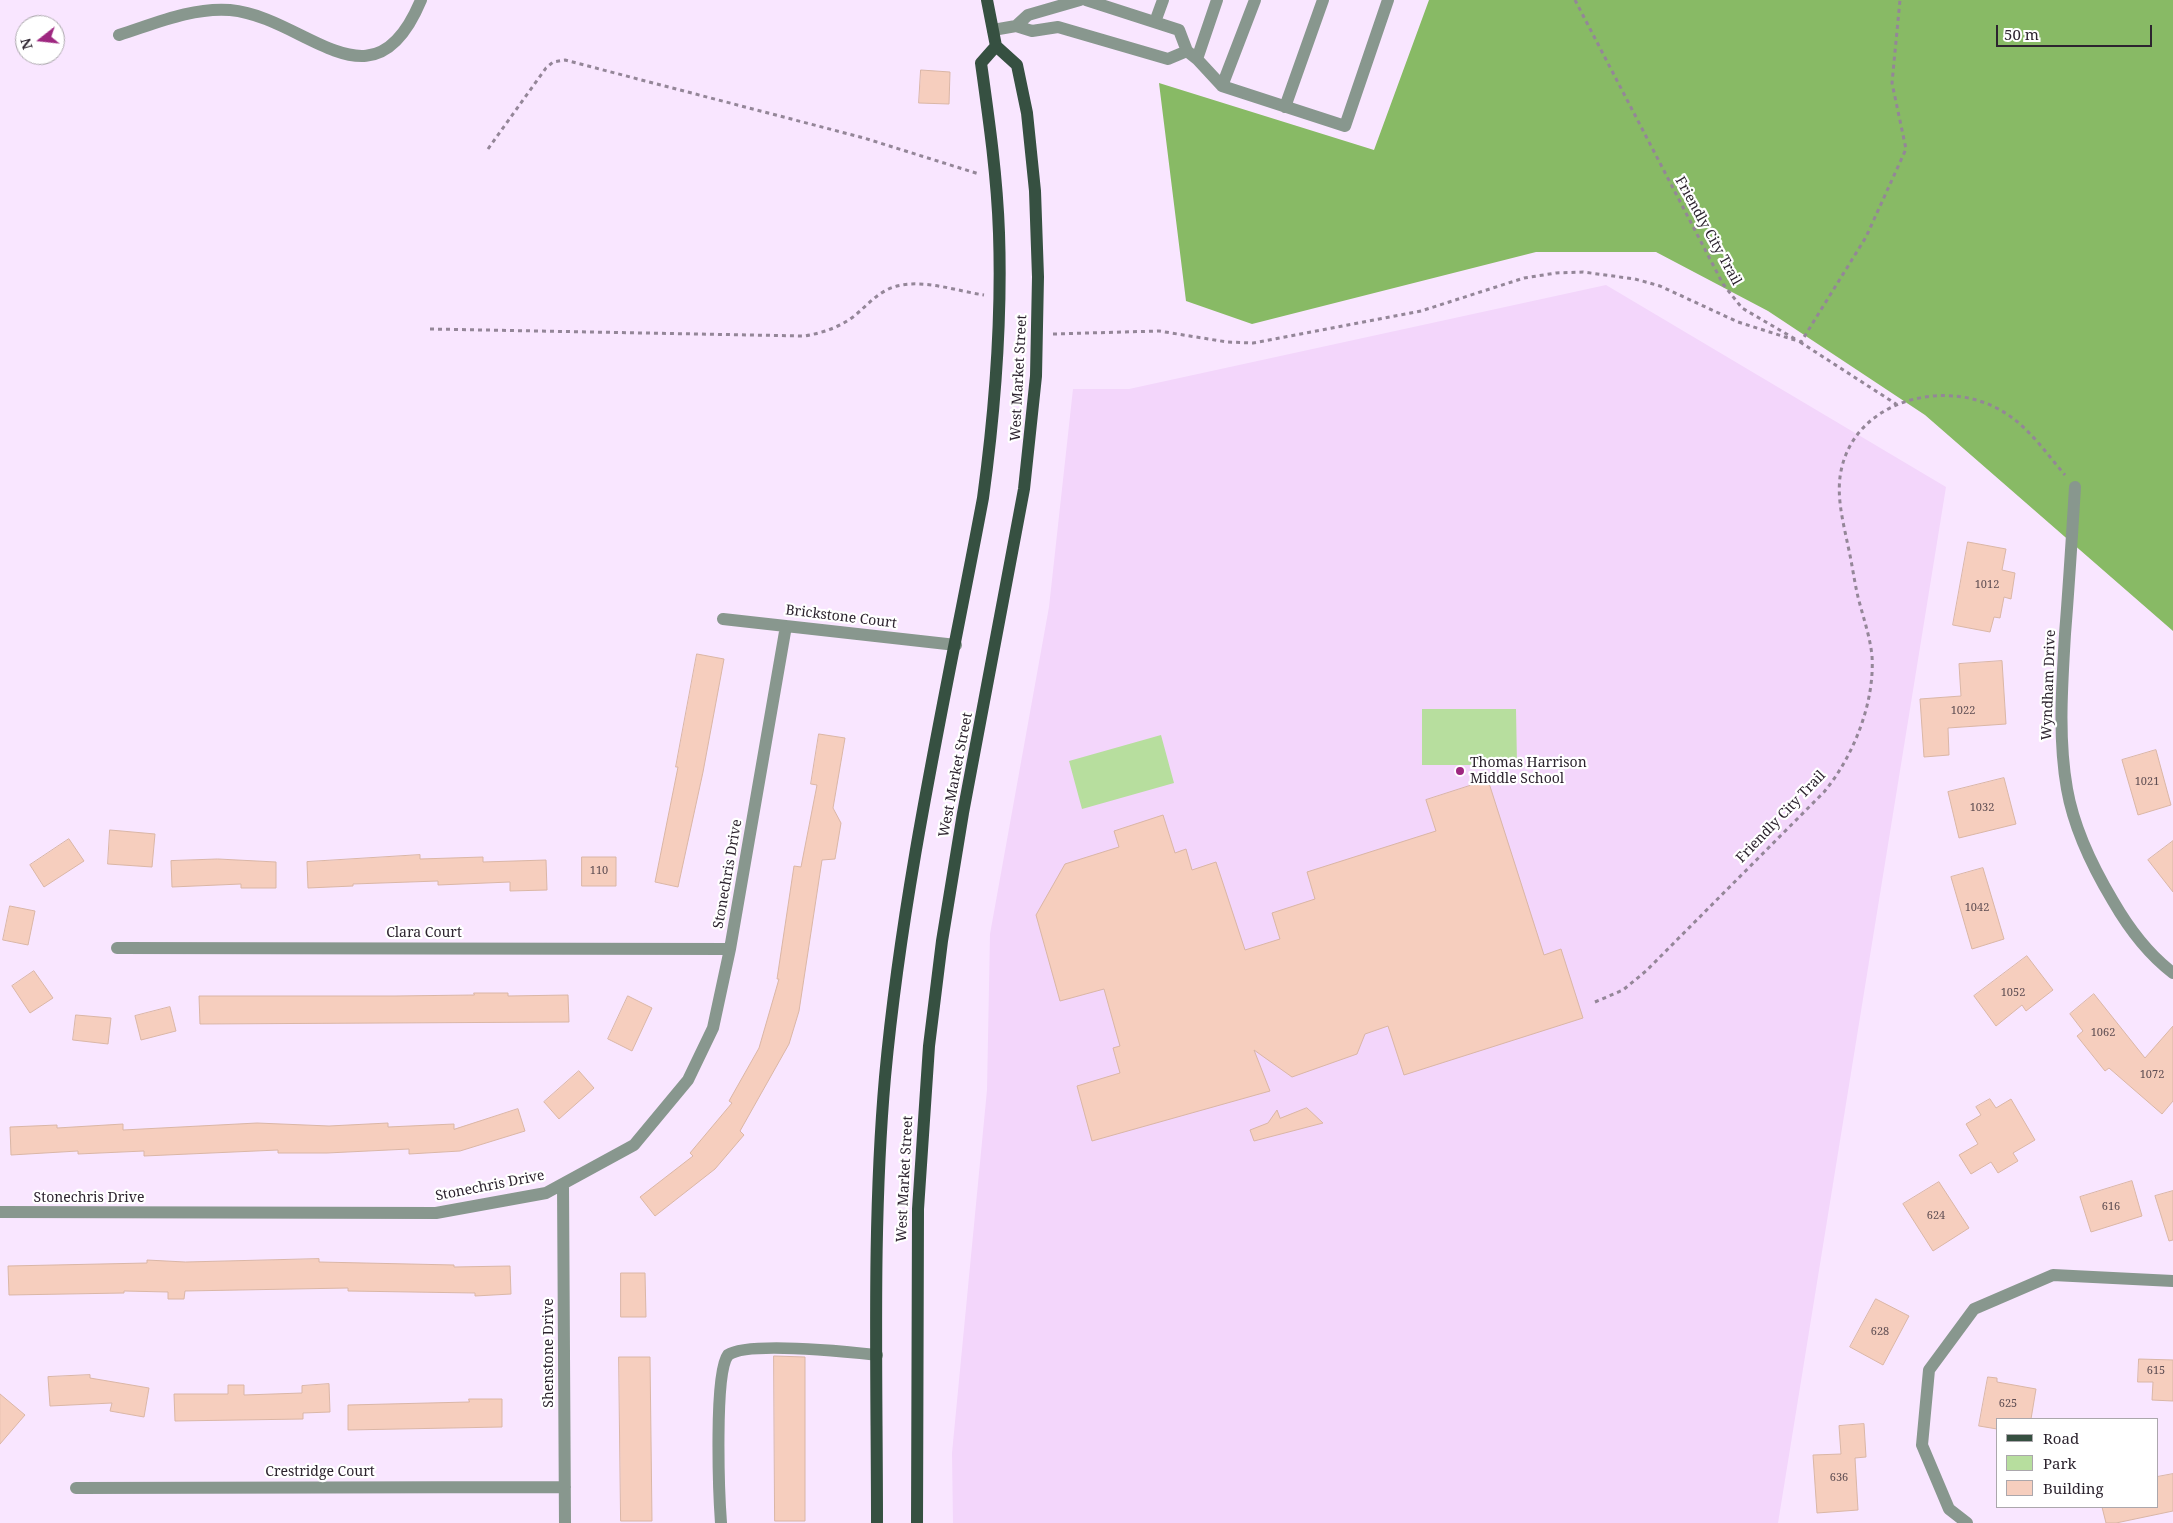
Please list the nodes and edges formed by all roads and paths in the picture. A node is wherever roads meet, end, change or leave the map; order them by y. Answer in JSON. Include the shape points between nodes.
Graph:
{"nodes":[{"id":1,"x":421,"y":0,"type":"edge"},
{"id":2,"x":986,"y":0,"type":"edge"},
{"id":3,"x":1080,"y":0,"type":"edge"},
{"id":4,"x":1086,"y":0,"type":"edge"},
{"id":5,"x":1163,"y":0,"type":"edge"},
{"id":6,"x":1217,"y":0,"type":"edge"},
{"id":7,"x":1255,"y":0,"type":"edge"},
{"id":8,"x":1323,"y":0,"type":"edge"},
{"id":9,"x":1388,"y":0,"type":"edge"},
{"id":10,"x":1575,"y":0,"type":"edge"},
{"id":11,"x":1900,"y":0,"type":"edge"},
{"id":12,"x":1057,"y":2,"type":"edge"},
{"id":13,"x":1155,"y":22,"type":"junction"},
{"id":14,"x":1016,"y":26,"type":"junction"},
{"id":15,"x":993,"y":30,"type":"junction"},
{"id":16,"x":119,"y":35,"type":"dead end"},
{"id":17,"x":996,"y":46,"type":"junction"},
{"id":18,"x":1192,"y":55,"type":"junction"},
{"id":19,"x":1222,"y":86,"type":"junction"},
{"id":20,"x":1285,"y":107,"type":"junction"},
{"id":21,"x":488,"y":149,"type":"dead end"},
{"id":22,"x":996,"y":182,"type":"junction"},
{"id":23,"x":999,"y":298,"type":"junction"},
{"id":24,"x":430,"y":329,"type":"dead end"},
{"id":25,"x":1038,"y":334,"type":"junction"},
{"id":26,"x":1801,"y":342,"type":"junction"},
{"id":27,"x":1896,"y":404,"type":"junction"},
{"id":28,"x":2075,"y":487,"type":"joint"},
{"id":29,"x":723,"y":619,"type":"dead end"},
{"id":30,"x":786,"y":626,"type":"junction"},
{"id":31,"x":956,"y":645,"type":"junction"},
{"id":32,"x":117,"y":948,"type":"dead end"},
{"id":33,"x":730,"y":949,"type":"junction"},
{"id":34,"x":2173,"y":973,"type":"edge"},
{"id":35,"x":1595,"y":1002,"type":"dead end"},
{"id":36,"x":563,"y":1184,"type":"junction"},
{"id":37,"x":0,"y":1212,"type":"edge"},
{"id":38,"x":2173,"y":1281,"type":"edge"},
{"id":39,"x":877,"y":1355,"type":"junction"},
{"id":40,"x":565,"y":1486,"type":"junction"},
{"id":41,"x":76,"y":1488,"type":"dead end"},
{"id":42,"x":564,"y":1523,"type":"edge"},
{"id":43,"x":722,"y":1523,"type":"edge"},
{"id":44,"x":877,"y":1523,"type":"edge"},
{"id":45,"x":917,"y":1523,"type":"edge"},
{"id":46,"x":1967,"y":1523,"type":"edge"}],
"edges":[{"from":1,"to":16,"type":"street","via":[[396,43],[367,56],[346,55],[262,18],[230,10],[194,12]]},
{"from":2,"to":15,"type":"main road"},
{"from":3,"to":12,"type":"street"},
{"from":4,"to":13,"type":"street"},
{"from":5,"to":13,"type":"street"},
{"from":6,"to":18,"type":"street"},
{"from":7,"to":19,"type":"street"},
{"from":8,"to":20,"type":"street"},
{"from":9,"to":20,"type":"street","via":[[1346,126]]},
{"from":10,"to":26,"type":"path","name":"Friendly City Trail","via":[[1723,284],[1742,308]]},
{"from":11,"to":26,"type":"path","via":[[1892,83],[1906,149],[1866,237]]},
{"from":12,"to":14,"type":"street","via":[[1028,14]]},
{"from":13,"to":18,"type":"street","via":[[1179,30]]},
{"from":14,"to":15,"type":"street"},
{"from":14,"to":18,"type":"street","via":[[1032,31],[1058,27],[1168,59]]},
{"from":15,"to":17,"type":"main road"},
{"from":17,"to":22,"type":"main road","name":"West Market Street","via":[[981,63]]},
{"from":17,"to":25,"type":"main road","name":"West Market Street","via":[[1017,65],[1027,113],[1036,207]]},
{"from":18,"to":19,"type":"street"},
{"from":19,"to":20,"type":"street"},
{"from":21,"to":22,"type":"path","via":[[546,68],[565,60],[864,138],[951,164]]},
{"from":22,"to":23,"type":"main road","name":"West Market Street"},
{"from":23,"to":24,"type":"path","via":[[922,285],[897,286],[874,297],[839,325],[804,336]]},
{"from":23,"to":31,"type":"main road","name":"West Market Street","via":[[990,449]]},
{"from":25,"to":26,"type":"path","via":[[1159,331],[1253,343],[1421,311],[1524,278],[1582,272],[1660,286],[1738,322]]},
{"from":25,"to":45,"type":"main road","name":"West Market Street","via":[[1024,489],[952,877],[928,1054],[917,1218]]},
{"from":26,"to":27,"type":"path","name":"Friendly City Trail"},
{"from":27,"to":28,"type":"path","name":"Friendly City Trail","via":[[1937,395],[1985,402],[2020,424]]},
{"from":27,"to":35,"type":"path","name":"Friendly City Trail","via":[[1876,416],[1853,439],[1841,472],[1841,508],[1869,638],[1872,669],[1861,723],[1847,760],[1824,792],[1646,971],[1623,990]]},
{"from":28,"to":34,"type":"street","name":"Wyndham Drive","via":[[2061,700],[2061,745],[2067,790],[2085,847],[2106,890],[2125,921]]},
{"from":29,"to":30,"type":"street","name":"Brickstone Court"},
{"from":30,"to":31,"type":"street","name":"Brickstone Court"},
{"from":30,"to":33,"type":"street","name":"Stonechris Drive"},
{"from":31,"to":39,"type":"main road","name":"West Market Street","via":[[920,831],[892,1013],[878,1180]]},
{"from":32,"to":33,"type":"street","name":"Clara Court"},
{"from":33,"to":36,"type":"street","name":"Stonechris Drive","via":[[712,1028],[688,1080],[634,1145]]},
{"from":36,"to":37,"type":"street","name":"Stonechris Drive","via":[[546,1193],[436,1213]]},
{"from":36,"to":40,"type":"street","name":"Shenstone Drive"},
{"from":38,"to":46,"type":"street","via":[[2053,1275],[1974,1309],[1930,1370],[1922,1445],[1950,1509]]},
{"from":39,"to":43,"type":"street","via":[[737,1350],[728,1356],[721,1373]]},
{"from":39,"to":44,"type":"main road","name":"West Market Street"},
{"from":40,"to":41,"type":"street","name":"Crestridge Court"},
{"from":40,"to":42,"type":"street","name":"Shenstone Drive"}]}
